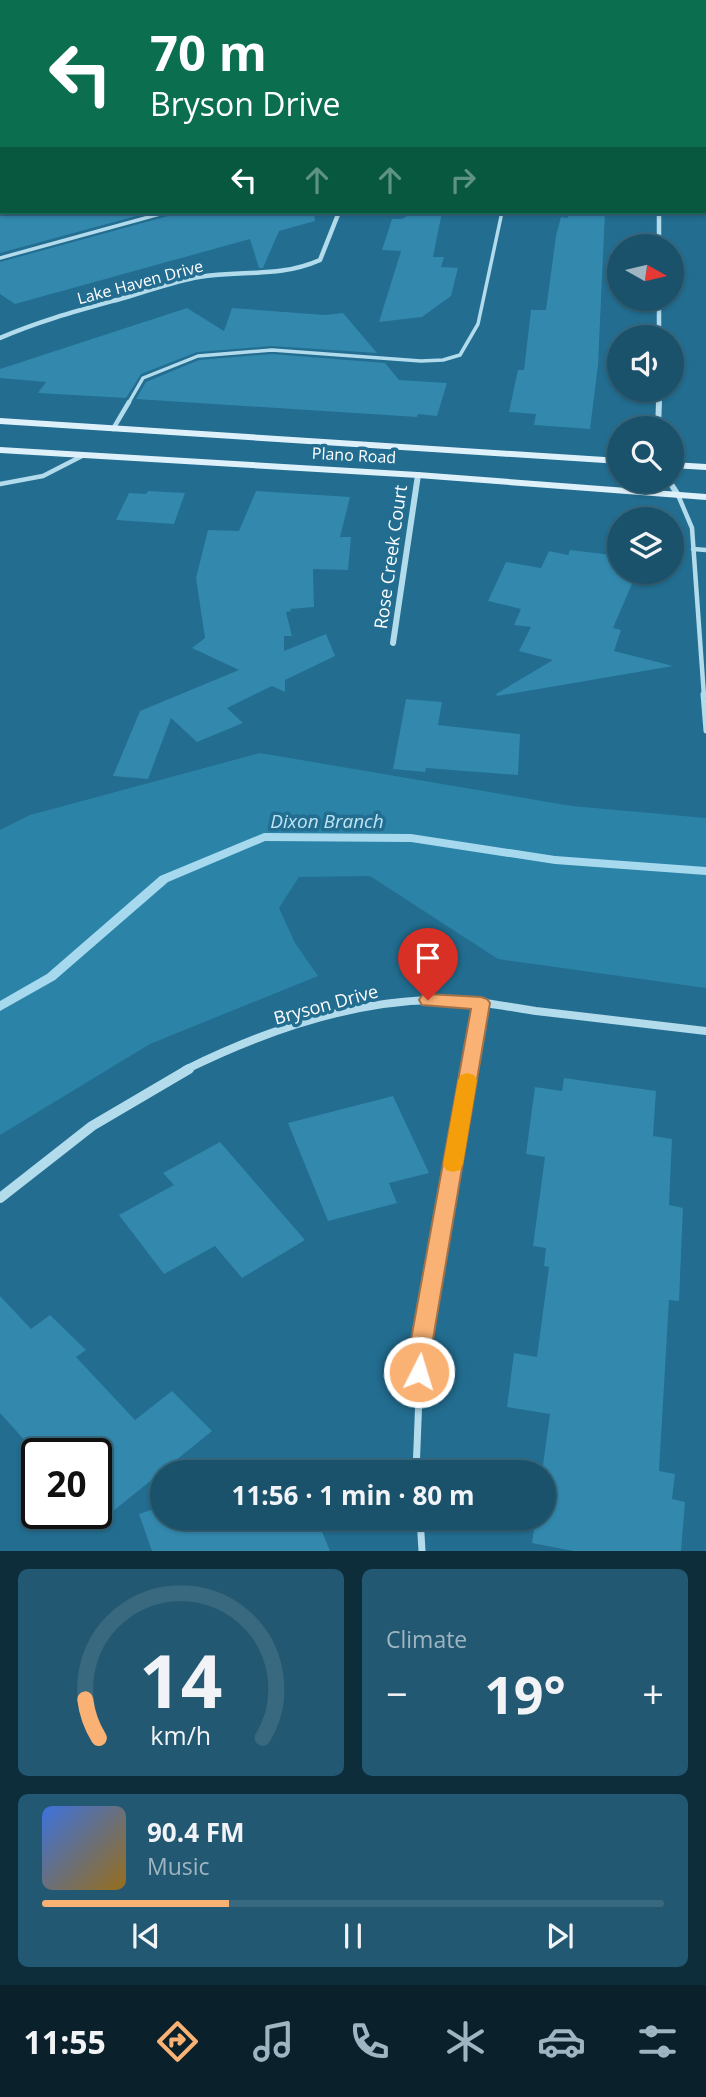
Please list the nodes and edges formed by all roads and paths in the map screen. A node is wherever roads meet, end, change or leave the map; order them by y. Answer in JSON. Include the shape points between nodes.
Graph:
{"nodes":[{"id":1,"x":160,"y":214,"type":"edge"},
{"id":2,"x":338,"y":214,"type":"edge"},
{"id":3,"x":502,"y":214,"type":"edge"},
{"id":4,"x":659,"y":214,"type":"edge"},
{"id":5,"x":659,"y":234,"type":"edge"},
{"id":6,"x":0,"y":258,"type":"edge"},
{"id":7,"x":0,"y":338,"type":"edge"},
{"id":8,"x":0,"y":421,"type":"edge"},
{"id":9,"x":113,"y":429,"type":"junction"},
{"id":10,"x":0,"y":450,"type":"edge"},
{"id":11,"x":83,"y":455,"type":"junction"},
{"id":12,"x":607,"y":460,"type":"edge"},
{"id":13,"x":684,"y":466,"type":"edge"},
{"id":14,"x":706,"y":467,"type":"edge"},
{"id":15,"x":418,"y":475,"type":"junction"},
{"id":16,"x":0,"y":484,"type":"edge"},
{"id":17,"x":678,"y":495,"type":"junction"},
{"id":18,"x":706,"y":496,"type":"edge"},
{"id":19,"x":693,"y":549,"type":"junction"},
{"id":20,"x":706,"y":550,"type":"edge"},
{"id":21,"x":393,"y":643,"type":"dead end"},
{"id":22,"x":706,"y":731,"type":"edge"},
{"id":23,"x":481,"y":1003,"type":"junction"},
{"id":24,"x":706,"y":1031,"type":"edge"},
{"id":25,"x":0,"y":1198,"type":"edge"},
{"id":26,"x":415,"y":1460,"type":"edge"},
{"id":27,"x":421,"y":1530,"type":"edge"},
{"id":28,"x":422,"y":1551,"type":"edge"}],
"edges":[{"from":1,"to":6,"type":"lane"},
{"from":2,"to":7,"type":"street","name":"Lake Haven Drive","via":[[320,260],[299,271],[195,278]]},
{"from":3,"to":9,"type":"lane","via":[[478,324],[460,355],[421,361],[272,350],[198,356],[143,378]]},
{"from":4,"to":5,"type":"street"},
{"from":8,"to":9,"type":"main road","name":"Plano Road"},
{"from":9,"to":12,"type":"main road","name":"Plano Road"},
{"from":10,"to":11,"type":"main road","name":"Plano Road"},
{"from":11,"to":15,"type":"main road","name":"Plano Road"},
{"from":11,"to":16,"type":"lane","via":[[43,476]]},
{"from":13,"to":14,"type":"main road"},
{"from":15,"to":17,"type":"main road","name":"Plano Road"},
{"from":15,"to":21,"type":"street","name":"Rose Creek Court"},
{"from":17,"to":18,"type":"main road","name":"Plano Road"},
{"from":17,"to":19,"type":"lane","via":[[692,528]]},
{"from":19,"to":20,"type":"lane"},
{"from":19,"to":22,"type":"lane"},
{"from":23,"to":24,"type":"street","name":"Bryson Drive"},
{"from":23,"to":25,"type":"street","name":"Bryson Drive","via":[[428,1000],[365,1007],[225,1052],[150,1089],[91,1127]]},
{"from":23,"to":26,"type":"lane","via":[[421,1345]]},
{"from":27,"to":28,"type":"lane"}]}
